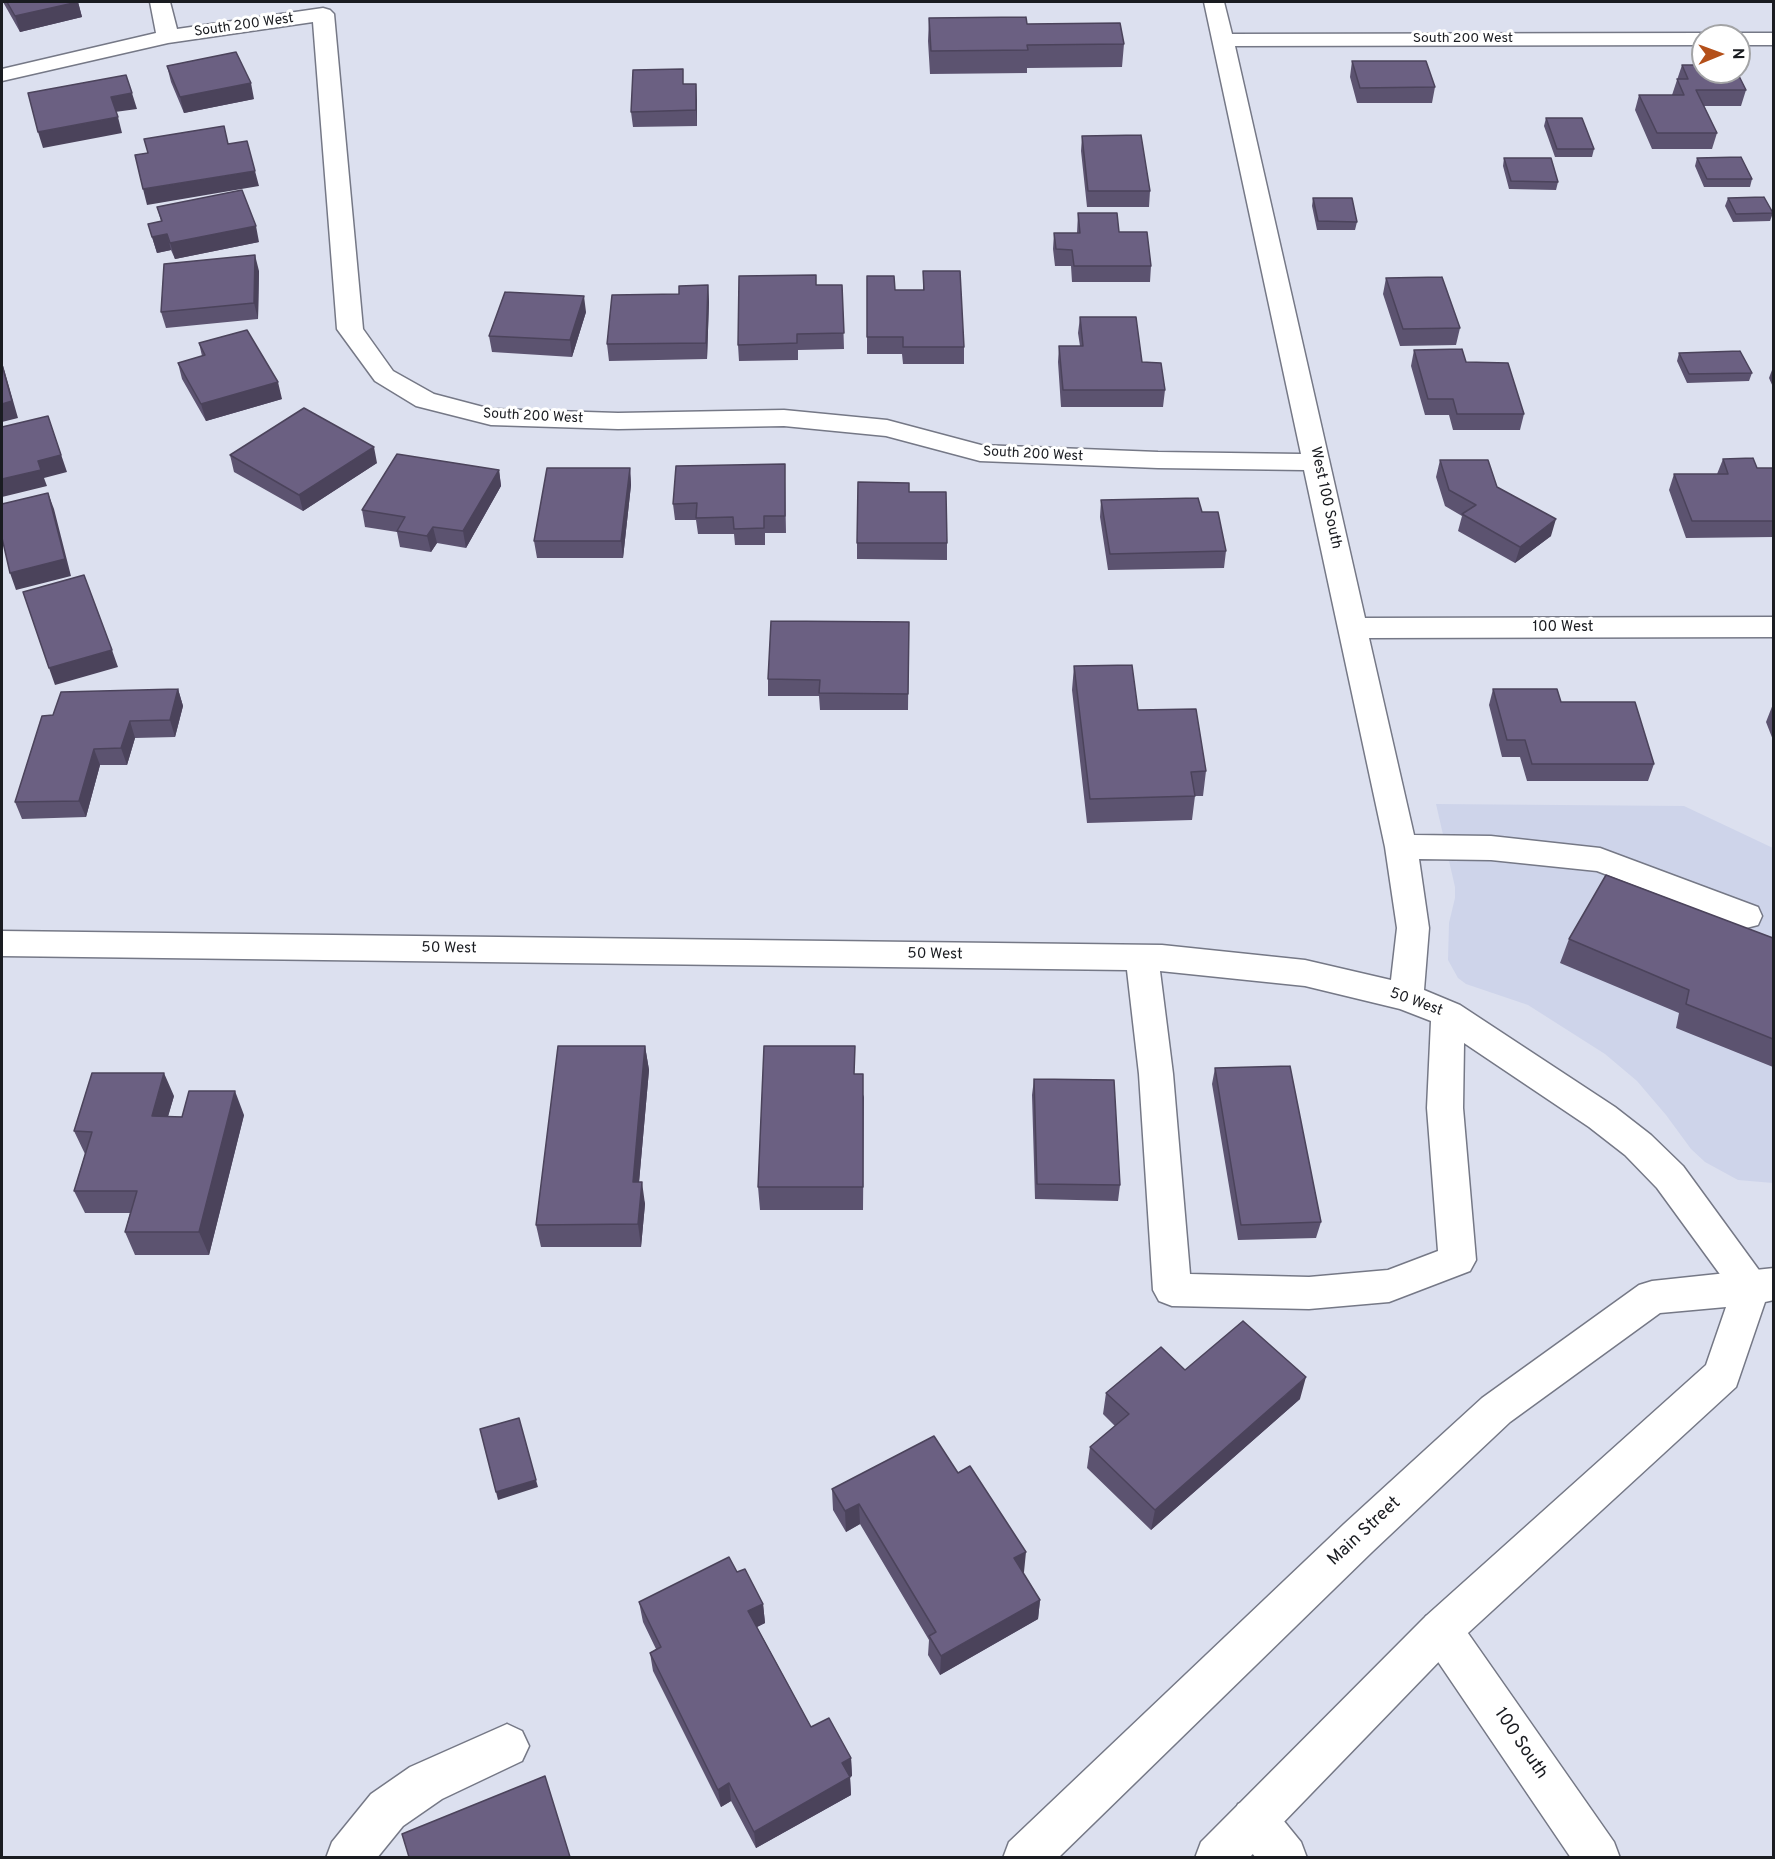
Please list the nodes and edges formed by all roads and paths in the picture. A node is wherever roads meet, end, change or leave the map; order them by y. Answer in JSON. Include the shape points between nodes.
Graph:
{"nodes":[{"id":1,"x":160,"y":2,"type":"edge"},
{"id":2,"x":1214,"y":2,"type":"edge"},
{"id":3,"x":168,"y":37,"type":"junction"},
{"id":4,"x":1691,"y":39,"type":"edge"},
{"id":5,"x":1751,"y":39,"type":"edge"},
{"id":6,"x":1773,"y":39,"type":"edge"},
{"id":7,"x":1222,"y":40,"type":"junction"},
{"id":8,"x":2,"y":75,"type":"edge"},
{"id":9,"x":1317,"y":462,"type":"junction"},
{"id":10,"x":1773,"y":627,"type":"edge"},
{"id":11,"x":1353,"y":628,"type":"junction"},
{"id":12,"x":1401,"y":847,"type":"junction"},
{"id":13,"x":1746,"y":916,"type":"dead end"},
{"id":14,"x":2,"y":944,"type":"edge"},
{"id":15,"x":1142,"y":958,"type":"junction"},
{"id":16,"x":1406,"y":997,"type":"junction"},
{"id":17,"x":1448,"y":1014,"type":"junction"},
{"id":18,"x":1762,"y":1286,"type":"edge"},
{"id":19,"x":1441,"y":1630,"type":"junction"},
{"id":20,"x":507,"y":1746,"type":"dead end"},
{"id":21,"x":1254,"y":1820,"type":"junction"},
{"id":22,"x":348,"y":1857,"type":"edge"},
{"id":23,"x":1025,"y":1857,"type":"edge"},
{"id":24,"x":1217,"y":1857,"type":"edge"},
{"id":25,"x":1285,"y":1857,"type":"edge"},
{"id":26,"x":1598,"y":1857,"type":"edge"}],
"edges":[{"from":1,"to":3,"type":"street"},
{"from":2,"to":7,"type":"street","name":"West 100 South"},
{"from":3,"to":8,"type":"street","name":"South 200 West"},
{"from":3,"to":9,"type":"street","name":"South 200 West","via":[[323,14],[350,329],[384,376],[425,400],[491,417],[618,421],[784,418],[887,428],[980,453]]},
{"from":4,"to":7,"type":"street","name":"South 200 West"},
{"from":5,"to":6,"type":"street"},
{"from":7,"to":9,"type":"street","name":"West 100 South"},
{"from":9,"to":11,"type":"street","name":"West 100 South"},
{"from":10,"to":11,"type":"street","name":"100 West"},
{"from":11,"to":12,"type":"street","name":"West 100 South"},
{"from":12,"to":13,"type":"street","via":[[1491,848],[1600,860]]},
{"from":12,"to":16,"type":"street","name":"West 100 South","via":[[1413,928]]},
{"from":14,"to":15,"type":"street","name":"50 West"},
{"from":15,"to":16,"type":"street","name":"50 West","via":[[1305,973]]},
{"from":15,"to":17,"type":"street","via":[[1156,1074],[1172,1290],[1309,1293],[1389,1286],[1458,1260],[1445,1108]]},
{"from":16,"to":17,"type":"street","name":"50 West"},
{"from":17,"to":18,"type":"street","name":"50 West","via":[[1638,1145]]},
{"from":18,"to":19,"type":"street","via":[[1722,1374]]},
{"from":18,"to":23,"type":"street","name":"Main Street","via":[[1652,1297],[1496,1410]]},
{"from":19,"to":21,"type":"street"},
{"from":19,"to":26,"type":"street","name":"100 South"},
{"from":20,"to":22,"type":"street","via":[[426,1783],[387,1810]]},
{"from":21,"to":24,"type":"street"},
{"from":21,"to":25,"type":"street"}]}
